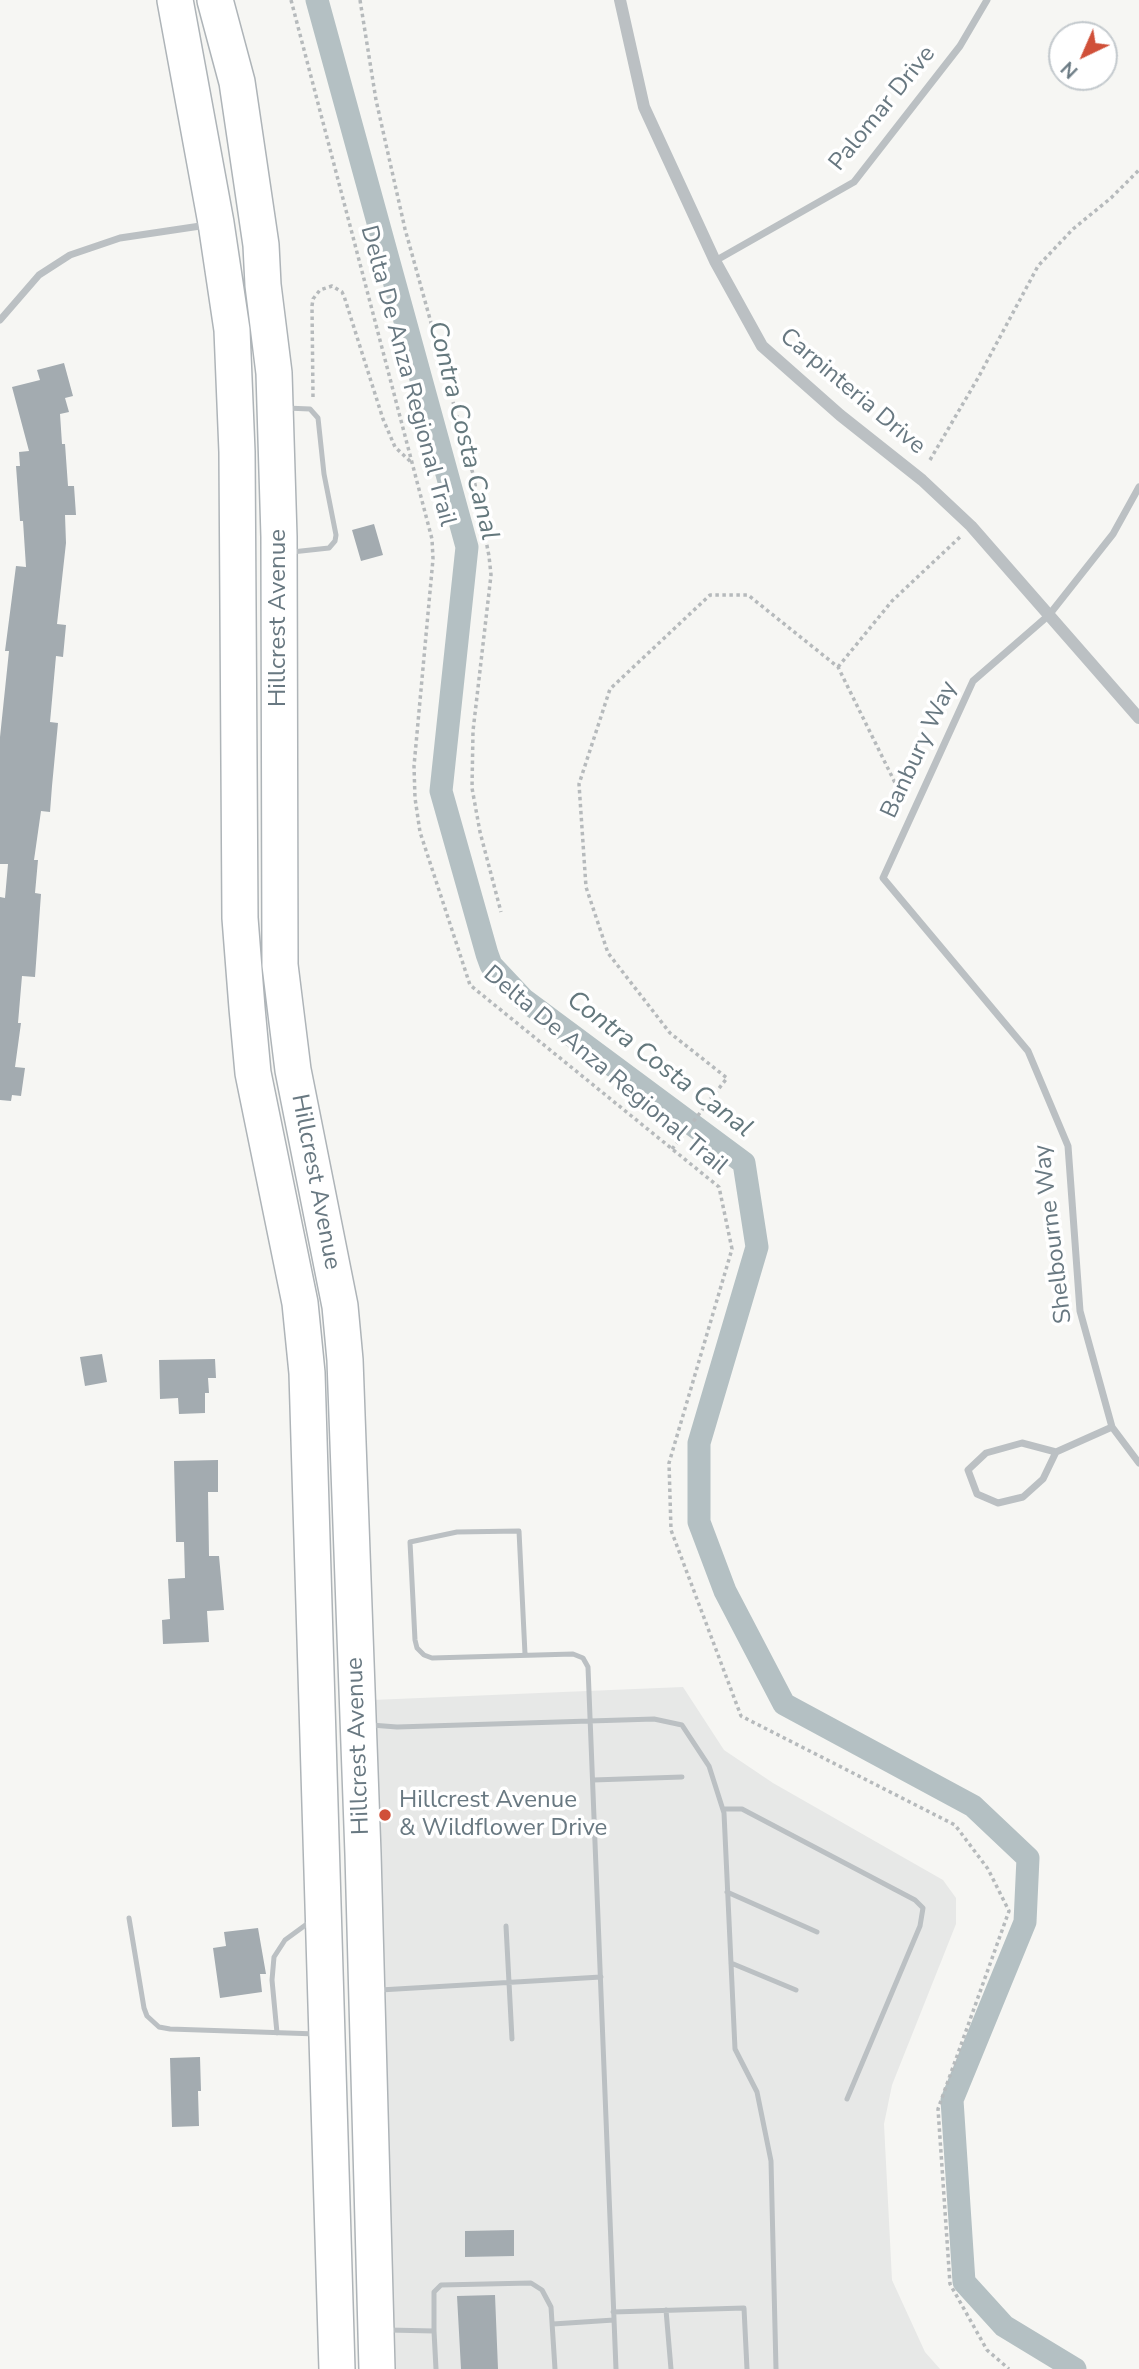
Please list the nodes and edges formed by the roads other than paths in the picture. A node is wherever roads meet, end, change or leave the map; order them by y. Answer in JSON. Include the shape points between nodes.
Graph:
{"nodes":[{"id":1,"x":175,"y":0,"type":"edge"},
{"id":2,"x":215,"y":0,"type":"edge"},
{"id":3,"x":620,"y":0,"type":"edge"},
{"id":4,"x":987,"y":0,"type":"edge"},
{"id":5,"x":216,"y":223,"type":"junction"},
{"id":6,"x":715,"y":261,"type":"junction"},
{"id":7,"x":0,"y":320,"type":"edge"},
{"id":8,"x":290,"y":404,"type":"junction"},
{"id":9,"x":1139,"y":486,"type":"edge"},
{"id":10,"x":279,"y":553,"type":"junction"},
{"id":11,"x":1049,"y":615,"type":"junction"},
{"id":12,"x":1139,"y":718,"type":"edge"},
{"id":13,"x":883,"y":878,"type":"joint"},
{"id":14,"x":1112,"y":1427,"type":"junction"},
{"id":15,"x":1056,"y":1452,"type":"junction"},
{"id":16,"x":1139,"y":1463,"type":"edge"},
{"id":17,"x":313,"y":1584,"type":"junction"},
{"id":18,"x":525,"y":1654,"type":"junction"},
{"id":19,"x":591,"y":1723,"type":"junction"},
{"id":20,"x":358,"y":1724,"type":"junction"},
{"id":21,"x":682,"y":1777,"type":"dead end"},
{"id":22,"x":593,"y":1780,"type":"junction"},
{"id":23,"x":723,"y":1808,"type":"junction"},
{"id":24,"x":727,"y":1892,"type":"junction"},
{"id":25,"x":323,"y":1914,"type":"junction"},
{"id":26,"x":129,"y":1918,"type":"dead end"},
{"id":27,"x":506,"y":1926,"type":"dead end"},
{"id":28,"x":817,"y":1932,"type":"dead end"},
{"id":29,"x":731,"y":1963,"type":"junction"},
{"id":30,"x":601,"y":1977,"type":"junction"},
{"id":31,"x":509,"y":1982,"type":"junction"},
{"id":32,"x":366,"y":1990,"type":"junction"},
{"id":33,"x":796,"y":1990,"type":"dead end"},
{"id":34,"x":277,"y":2033,"type":"junction"},
{"id":35,"x":327,"y":2034,"type":"junction"},
{"id":36,"x":512,"y":2039,"type":"dead end"},
{"id":37,"x":847,"y":2099,"type":"dead end"},
{"id":38,"x":666,"y":2310,"type":"junction"},
{"id":39,"x":613,"y":2312,"type":"junction"},
{"id":40,"x":614,"y":2320,"type":"junction"},
{"id":41,"x":553,"y":2325,"type":"junction"},
{"id":42,"x":376,"y":2330,"type":"junction"},
{"id":43,"x":434,"y":2331,"type":"junction"},
{"id":44,"x":337,"y":2369,"type":"edge"},
{"id":45,"x":377,"y":2369,"type":"edge"},
{"id":46,"x":436,"y":2369,"type":"edge"},
{"id":47,"x":555,"y":2369,"type":"edge"},
{"id":48,"x":615,"y":2369,"type":"edge"},
{"id":49,"x":671,"y":2369,"type":"edge"},
{"id":50,"x":747,"y":2369,"type":"edge"},
{"id":51,"x":776,"y":2369,"type":"edge"}],
"edges":[{"from":1,"to":5,"type":"main road","name":"Hillcrest Avenue"},
{"from":2,"to":8,"type":"main road","name":"Hillcrest Avenue","via":[[239,96],[274,373]]},
{"from":3,"to":6,"type":"street","name":"Carpinteria Drive","via":[[644,107]]},
{"from":4,"to":6,"type":"street","name":"Palomar Drive","via":[[960,46],[854,182]]},
{"from":5,"to":7,"type":"street","via":[[120,239],[70,255],[39,275]]},
{"from":5,"to":17,"type":"main road","name":"Hillcrest Avenue","via":[[232,330],[237,452],[240,918],[253,1073],[304,1336]]},
{"from":6,"to":11,"type":"street","name":"Carpinteria Drive","via":[[762,346],[922,480],[971,526]]},
{"from":8,"to":10,"type":"main road","name":"Hillcrest Avenue"},
{"from":8,"to":10,"type":"lane","via":[[306,408],[318,418],[336,535],[329,548]]},
{"from":9,"to":11,"type":"street","name":"Banbury Way","via":[[1113,534]]},
{"from":10,"to":20,"type":"main road","name":"Hillcrest Avenue","via":[[281,965],[292,1070],[340,1306]]},
{"from":11,"to":12,"type":"street","name":"Carpinteria Drive"},
{"from":11,"to":13,"type":"street","name":"Banbury Way","via":[[973,681]]},
{"from":13,"to":14,"type":"street","name":"Shelbourne Way","via":[[1028,1051],[1068,1146],[1080,1311]]},
{"from":14,"to":15,"type":"street"},
{"from":14,"to":16,"type":"street","name":"Shelbourne Way"},
{"from":15,"to":15,"type":"street","via":[[1022,1443],[986,1453],[968,1470],[976,1494],[998,1503],[1023,1497],[1043,1479]]},
{"from":17,"to":20,"type":"main road","via":[[328,1644],[333,1696],[341,1711]]},
{"from":17,"to":25,"type":"main road","name":"Hillcrest Avenue"},
{"from":18,"to":18,"type":"lane","via":[[424,1655],[415,1640],[410,1542],[457,1532],[519,1531]]},
{"from":18,"to":19,"type":"lane","via":[[583,1658],[588,1667]]},
{"from":19,"to":20,"type":"lane"},
{"from":19,"to":22,"type":"lane"},
{"from":19,"to":23,"type":"lane","via":[[654,1719],[682,1725],[709,1766]]},
{"from":20,"to":32,"type":"main road","name":"Hillcrest Avenue"},
{"from":21,"to":22,"type":"lane"},
{"from":22,"to":30,"type":"lane"},
{"from":23,"to":24,"type":"lane"},
{"from":23,"to":37,"type":"lane","via":[[742,1809],[923,1908],[920,1926]]},
{"from":24,"to":28,"type":"lane"},
{"from":24,"to":29,"type":"lane"},
{"from":25,"to":34,"type":"lane","via":[[302,1926],[277,1951],[272,1980]]},
{"from":25,"to":35,"type":"main road","name":"Hillcrest Avenue"},
{"from":26,"to":34,"type":"lane","via":[[144,2008],[151,2022],[170,2029]]},
{"from":27,"to":31,"type":"lane"},
{"from":29,"to":33,"type":"lane"},
{"from":29,"to":51,"type":"lane","via":[[734,2049],[757,2092],[771,2161]]},
{"from":30,"to":31,"type":"lane"},
{"from":30,"to":39,"type":"lane"},
{"from":31,"to":32,"type":"lane"},
{"from":31,"to":36,"type":"lane"},
{"from":32,"to":42,"type":"main road","name":"Hillcrest Avenue"},
{"from":34,"to":35,"type":"lane"},
{"from":35,"to":44,"type":"main road","name":"Hillcrest Avenue"},
{"from":38,"to":39,"type":"lane"},
{"from":38,"to":49,"type":"lane"},
{"from":38,"to":50,"type":"lane","via":[[744,2308]]},
{"from":39,"to":40,"type":"lane"},
{"from":40,"to":41,"type":"lane"},
{"from":40,"to":48,"type":"lane"},
{"from":41,"to":43,"type":"lane","via":[[547,2297],[531,2283],[448,2283],[434,2292]]},
{"from":41,"to":47,"type":"lane"},
{"from":42,"to":43,"type":"lane"},
{"from":42,"to":45,"type":"main road","name":"Hillcrest Avenue"},
{"from":43,"to":46,"type":"lane"}]}
